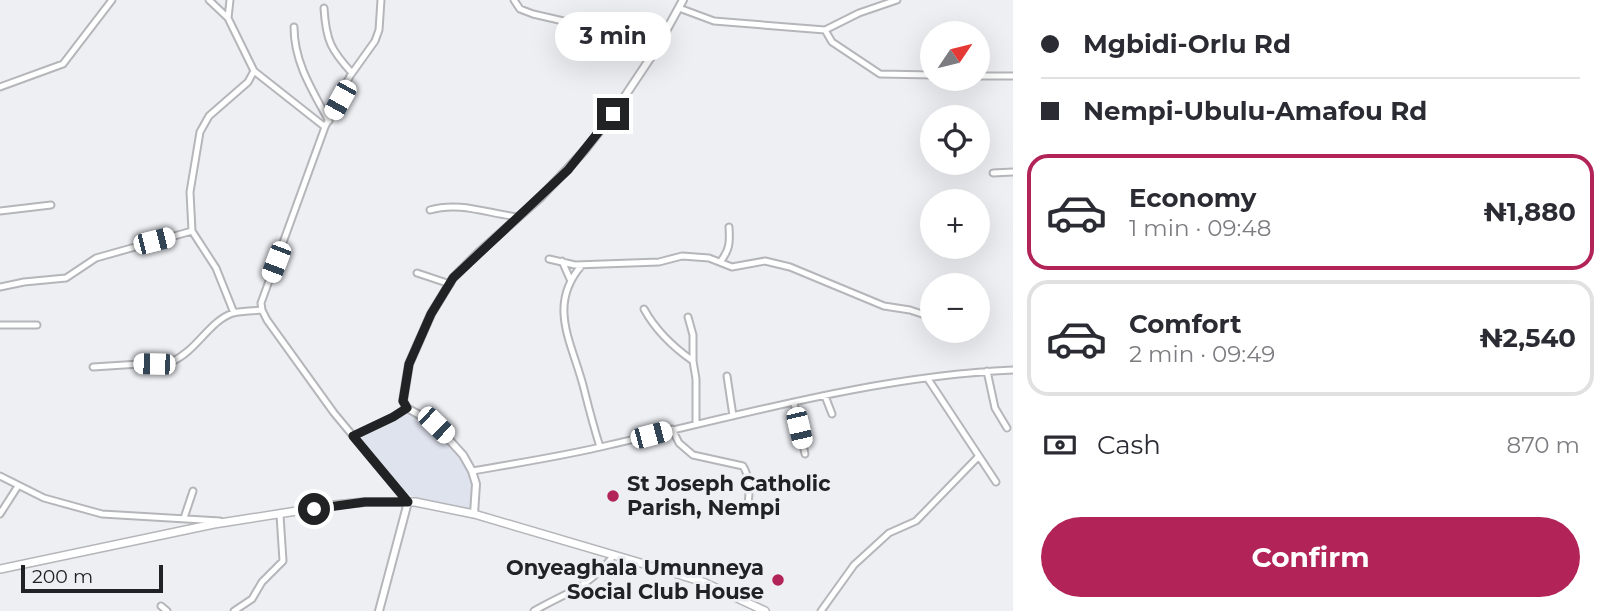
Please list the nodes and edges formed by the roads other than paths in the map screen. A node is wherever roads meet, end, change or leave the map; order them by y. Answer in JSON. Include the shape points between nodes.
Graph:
{"nodes":[{"id":1,"x":112,"y":0,"type":"edge"},
{"id":2,"x":209,"y":0,"type":"edge"},
{"id":3,"x":230,"y":0,"type":"edge"},
{"id":4,"x":380,"y":0,"type":"edge"},
{"id":5,"x":514,"y":0,"type":"edge"},
{"id":6,"x":683,"y":0,"type":"edge"},
{"id":7,"x":897,"y":0,"type":"edge"},
{"id":8,"x":324,"y":8,"type":"dead end"},
{"id":9,"x":679,"y":8,"type":"junction"},
{"id":10,"x":228,"y":18,"type":"junction"},
{"id":11,"x":294,"y":27,"type":"dead end"},
{"id":12,"x":825,"y":30,"type":"junction"},
{"id":13,"x":655,"y":51,"type":"junction"},
{"id":14,"x":254,"y":71,"type":"junction"},
{"id":15,"x":352,"y":73,"type":"junction"},
{"id":16,"x":920,"y":75,"type":"edge"},
{"id":17,"x":990,"y":76,"type":"edge"},
{"id":18,"x":1013,"y":76,"type":"edge"},
{"id":19,"x":0,"y":87,"type":"edge"},
{"id":20,"x":327,"y":124,"type":"junction"},
{"id":21,"x":1013,"y":172,"type":"edge"},
{"id":22,"x":993,"y":173,"type":"dead end"},
{"id":23,"x":51,"y":205,"type":"dead end"},
{"id":24,"x":430,"y":210,"type":"dead end"},
{"id":25,"x":0,"y":211,"type":"edge"},
{"id":26,"x":519,"y":216,"type":"junction"},
{"id":27,"x":729,"y":227,"type":"dead end"},
{"id":28,"x":192,"y":231,"type":"junction"},
{"id":29,"x":549,"y":259,"type":"dead end"},
{"id":30,"x":562,"y":261,"type":"junction"},
{"id":31,"x":720,"y":262,"type":"junction"},
{"id":32,"x":583,"y":264,"type":"junction"},
{"id":33,"x":417,"y":273,"type":"dead end"},
{"id":34,"x":570,"y":279,"type":"junction"},
{"id":35,"x":450,"y":284,"type":"junction"},
{"id":36,"x":0,"y":288,"type":"edge"},
{"id":37,"x":644,"y":309,"type":"dead end"},
{"id":38,"x":262,"y":310,"type":"junction"},
{"id":39,"x":234,"y":313,"type":"junction"},
{"id":40,"x":920,"y":313,"type":"edge"},
{"id":41,"x":688,"y":317,"type":"dead end"},
{"id":42,"x":0,"y":325,"type":"edge"},
{"id":43,"x":37,"y":325,"type":"dead end"},
{"id":44,"x":693,"y":361,"type":"junction"},
{"id":45,"x":93,"y":367,"type":"dead end"},
{"id":46,"x":1013,"y":370,"type":"edge"},
{"id":47,"x":987,"y":371,"type":"junction"},
{"id":48,"x":727,"y":376,"type":"dead end"},
{"id":49,"x":928,"y":379,"type":"junction"},
{"id":50,"x":825,"y":396,"type":"junction"},
{"id":51,"x":794,"y":403,"type":"junction"},
{"id":52,"x":407,"y":408,"type":"junction"},
{"id":53,"x":832,"y":414,"type":"dead end"},
{"id":54,"x":733,"y":416,"type":"junction"},
{"id":55,"x":696,"y":424,"type":"junction"},
{"id":56,"x":1007,"y":428,"type":"dead end"},
{"id":57,"x":672,"y":429,"type":"junction"},
{"id":58,"x":353,"y":436,"type":"junction"},
{"id":59,"x":600,"y":447,"type":"junction"},
{"id":60,"x":805,"y":454,"type":"dead end"},
{"id":61,"x":978,"y":457,"type":"junction"},
{"id":62,"x":472,"y":471,"type":"junction"},
{"id":63,"x":0,"y":476,"type":"edge"},
{"id":64,"x":996,"y":482,"type":"dead end"},
{"id":65,"x":18,"y":486,"type":"junction"},
{"id":66,"x":192,"y":491,"type":"dead end"},
{"id":67,"x":408,"y":502,"type":"junction"},
{"id":68,"x":747,"y":513,"type":"dead end"},
{"id":69,"x":0,"y":514,"type":"edge"},
{"id":70,"x":474,"y":514,"type":"junction"},
{"id":71,"x":280,"y":515,"type":"junction"},
{"id":72,"x":184,"y":518,"type":"junction"},
{"id":73,"x":230,"y":522,"type":"junction"},
{"id":74,"x":614,"y":555,"type":"junction"},
{"id":75,"x":0,"y":569,"type":"edge"},
{"id":76,"x":161,"y":607,"type":"dead end"},
{"id":77,"x":167,"y":611,"type":"edge"},
{"id":78,"x":234,"y":611,"type":"edge"},
{"id":79,"x":379,"y":611,"type":"edge"},
{"id":80,"x":534,"y":611,"type":"edge"},
{"id":81,"x":765,"y":611,"type":"edge"},
{"id":82,"x":821,"y":611,"type":"edge"}],
"edges":[{"from":1,"to":19,"type":"street","via":[[63,64]]},
{"from":2,"to":10,"type":"street"},
{"from":3,"to":10,"type":"street"},
{"from":4,"to":15,"type":"street","via":[[379,30]]},
{"from":5,"to":13,"type":"street","via":[[520,9],[533,14],[611,32]]},
{"from":6,"to":9,"type":"street"},
{"from":7,"to":12,"type":"street"},
{"from":8,"to":15,"type":"street","via":[[332,51]]},
{"from":9,"to":12,"type":"street","via":[[714,21]]},
{"from":9,"to":13,"type":"street"},
{"from":10,"to":14,"type":"street"},
{"from":11,"to":20,"type":"street","via":[[299,63]]},
{"from":12,"to":16,"type":"street","via":[[832,42],[880,74]]},
{"from":13,"to":26,"type":"street","via":[[568,170]]},
{"from":14,"to":20,"type":"street"},
{"from":14,"to":28,"type":"street","via":[[248,82],[209,116],[200,132],[190,192]]},
{"from":15,"to":20,"type":"street"},
{"from":17,"to":18,"type":"street"},
{"from":20,"to":38,"type":"street","via":[[267,285]]},
{"from":21,"to":22,"type":"street"},
{"from":23,"to":25,"type":"street"},
{"from":24,"to":26,"type":"street","via":[[461,205]]},
{"from":26,"to":35,"type":"street"},
{"from":27,"to":31,"type":"street","via":[[730,243]]},
{"from":28,"to":36,"type":"street","via":[[96,258],[66,278]]},
{"from":28,"to":39,"type":"street","via":[[216,268]]},
{"from":29,"to":30,"type":"street"},
{"from":30,"to":32,"type":"street"},
{"from":30,"to":34,"type":"street"},
{"from":31,"to":32,"type":"street","via":[[682,256],[659,262]]},
{"from":31,"to":40,"type":"street","via":[[732,267],[765,261],[790,267],[884,306]]},
{"from":32,"to":34,"type":"street"},
{"from":33,"to":35,"type":"street"},
{"from":34,"to":59,"type":"street","via":[[565,296],[567,340]]},
{"from":35,"to":52,"type":"street","via":[[409,364],[403,401]]},
{"from":37,"to":44,"type":"street","via":[[662,335]]},
{"from":38,"to":39,"type":"street"},
{"from":38,"to":58,"type":"street"},
{"from":39,"to":45,"type":"street","via":[[171,362]]},
{"from":41,"to":44,"type":"street"},
{"from":42,"to":43,"type":"street"},
{"from":44,"to":55,"type":"street"},
{"from":46,"to":47,"type":"street"},
{"from":47,"to":49,"type":"street"},
{"from":47,"to":56,"type":"street","via":[[995,408]]},
{"from":48,"to":54,"type":"street"},
{"from":49,"to":50,"type":"street"},
{"from":49,"to":61,"type":"street"},
{"from":50,"to":51,"type":"street"},
{"from":50,"to":53,"type":"street"},
{"from":51,"to":54,"type":"street"},
{"from":51,"to":60,"type":"street"},
{"from":52,"to":58,"type":"street"},
{"from":52,"to":62,"type":"street","via":[[448,436]]},
{"from":54,"to":55,"type":"street"},
{"from":55,"to":57,"type":"street"},
{"from":57,"to":59,"type":"street"},
{"from":57,"to":68,"type":"street","via":[[693,455],[743,466],[749,483]]},
{"from":58,"to":67,"type":"street"},
{"from":59,"to":62,"type":"street"},
{"from":61,"to":64,"type":"street"},
{"from":61,"to":82,"type":"street","via":[[916,521],[889,533],[854,565]]},
{"from":62,"to":70,"type":"street"},
{"from":63,"to":65,"type":"street"},
{"from":65,"to":69,"type":"street"},
{"from":65,"to":72,"type":"street","via":[[102,514]]},
{"from":66,"to":72,"type":"street"},
{"from":67,"to":70,"type":"main road"},
{"from":67,"to":71,"type":"main road","via":[[365,502]]},
{"from":67,"to":79,"type":"street"},
{"from":70,"to":74,"type":"main road"},
{"from":71,"to":73,"type":"main road"},
{"from":71,"to":78,"type":"street","via":[[283,561],[252,599]]},
{"from":72,"to":73,"type":"street"},
{"from":73,"to":75,"type":"main road"},
{"from":74,"to":80,"type":"street","via":[[599,574],[574,592]]},
{"from":74,"to":81,"type":"main road","via":[[703,582]]},
{"from":76,"to":77,"type":"street"}]}
